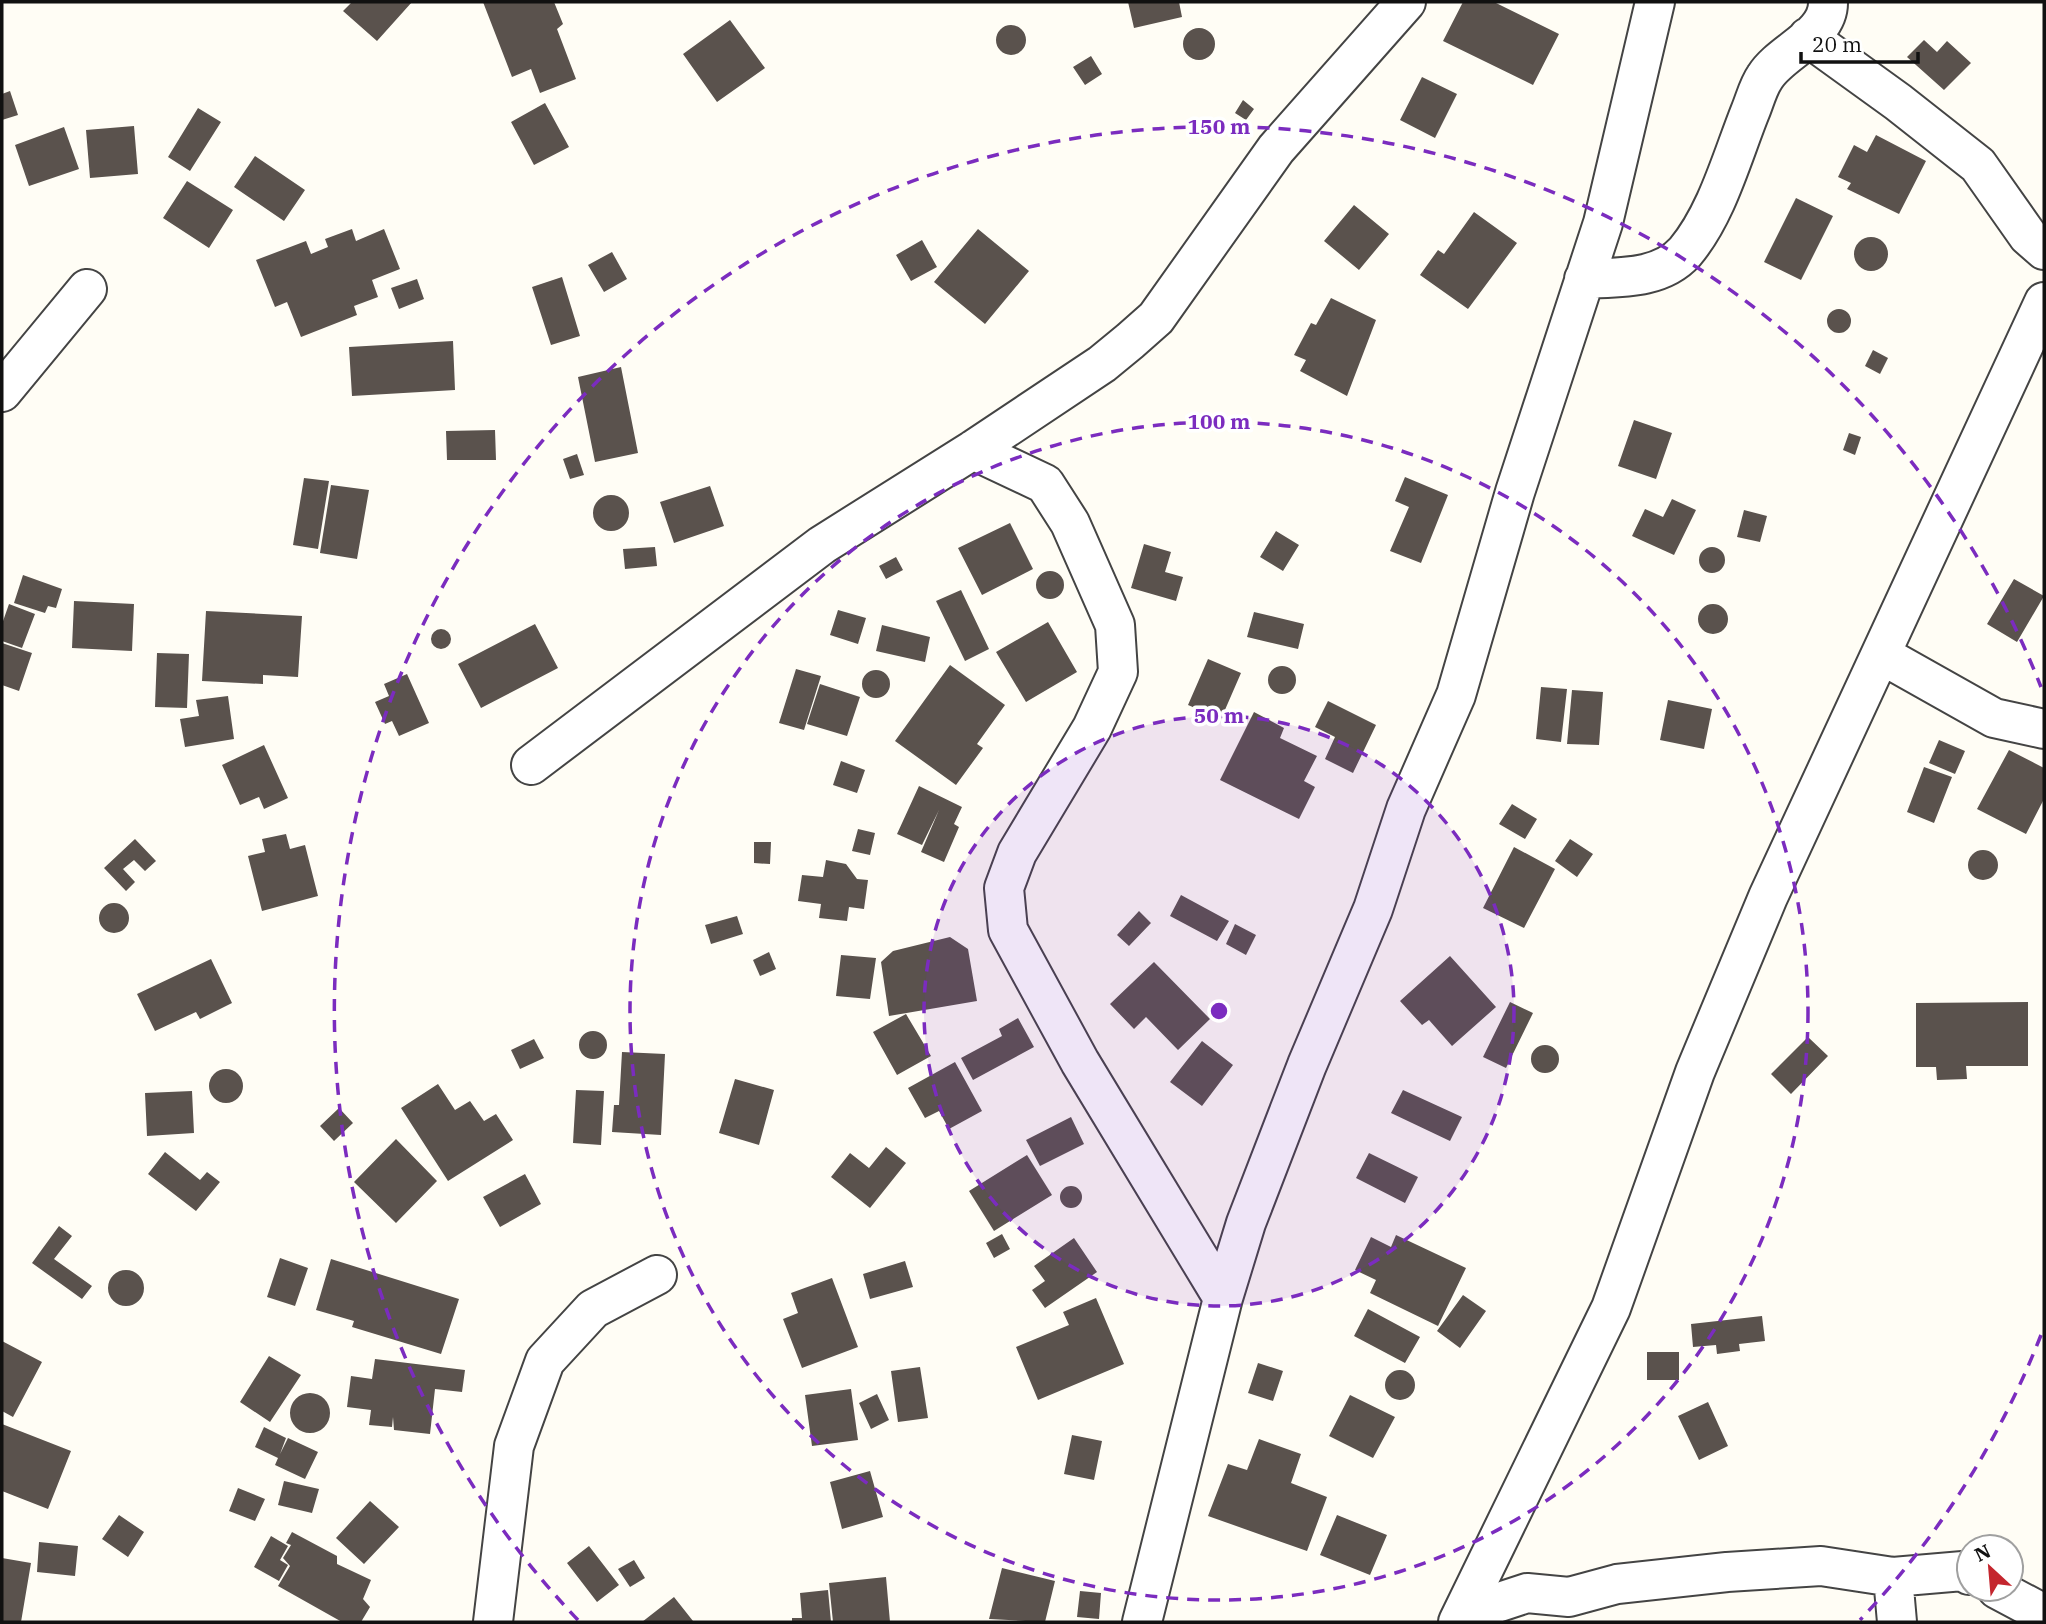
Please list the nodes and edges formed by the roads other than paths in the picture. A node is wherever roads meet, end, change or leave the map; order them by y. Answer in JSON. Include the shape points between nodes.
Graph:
{"nodes":[{"id":1,"x":1406,"y":2,"type":"edge"},
{"id":2,"x":1655,"y":2,"type":"edge"},
{"id":3,"x":1826,"y":13,"type":"edge"},
{"id":4,"x":2044,"y":250,"type":"edge"},
{"id":5,"x":1584,"y":279,"type":"junction"},
{"id":6,"x":87,"y":289,"type":"dead end"},
{"id":7,"x":2044,"y":302,"type":"edge"},
{"id":8,"x":2,"y":392,"type":"edge"},
{"id":9,"x":973,"y":450,"type":"junction"},
{"id":10,"x":1882,"y":655,"type":"junction"},
{"id":11,"x":2044,"y":729,"type":"edge"},
{"id":12,"x":531,"y":765,"type":"dead end"},
{"id":13,"x":657,"y":1275,"type":"dead end"},
{"id":14,"x":1223,"y":1298,"type":"junction"},
{"id":15,"x":1955,"y":1573,"type":"edge"},
{"id":16,"x":1893,"y":1577,"type":"junction"},
{"id":17,"x":1569,"y":1597,"type":"junction"},
{"id":18,"x":2023,"y":1603,"type":"edge"},
{"id":19,"x":2044,"y":1614,"type":"edge"},
{"id":20,"x":1460,"y":1618,"type":"edge"},
{"id":21,"x":493,"y":1622,"type":"edge"},
{"id":22,"x":1142,"y":1622,"type":"edge"},
{"id":23,"x":1523,"y":1622,"type":"edge"},
{"id":24,"x":1897,"y":1622,"type":"edge"}],
"edges":[{"from":1,"to":9,"type":"street","via":[[1276,149],[1156,318],[1102,363]]},
{"from":2,"to":5,"type":"street","via":[[1602,223]]},
{"from":3,"to":4,"type":"street","via":[[1898,102],[1978,165],[2028,236]]},
{"from":3,"to":5,"type":"street","via":[[1764,78],[1709,211],[1684,253],[1648,275]]},
{"from":5,"to":14,"type":"street","via":[[1456,695],[1406,809],[1373,909],[1307,1065],[1246,1223]]},
{"from":6,"to":8,"type":"street"},
{"from":7,"to":10,"type":"street"},
{"from":9,"to":12,"type":"street","via":[[822,545]]},
{"from":9,"to":14,"type":"street","via":[[1045,484],[1070,523],[1115,625],[1118,672],[1092,729],[1017,853],[1004,888],[1008,930],[1080,1062]]},
{"from":10,"to":11,"type":"street","via":[[1994,718]]},
{"from":10,"to":20,"type":"street","via":[[1768,897],[1705,1049],[1611,1308]]},
{"from":13,"to":21,"type":"street","via":[[593,1309],[545,1361],[514,1446]]},
{"from":14,"to":22,"type":"street"},
{"from":15,"to":16,"type":"street"},
{"from":16,"to":17,"type":"street","via":[[1821,1566],[1617,1584]]},
{"from":16,"to":24,"type":"street"},
{"from":17,"to":20,"type":"street","via":[[1527,1593]]},
{"from":17,"to":23,"type":"street"},
{"from":18,"to":19,"type":"street"}]}
